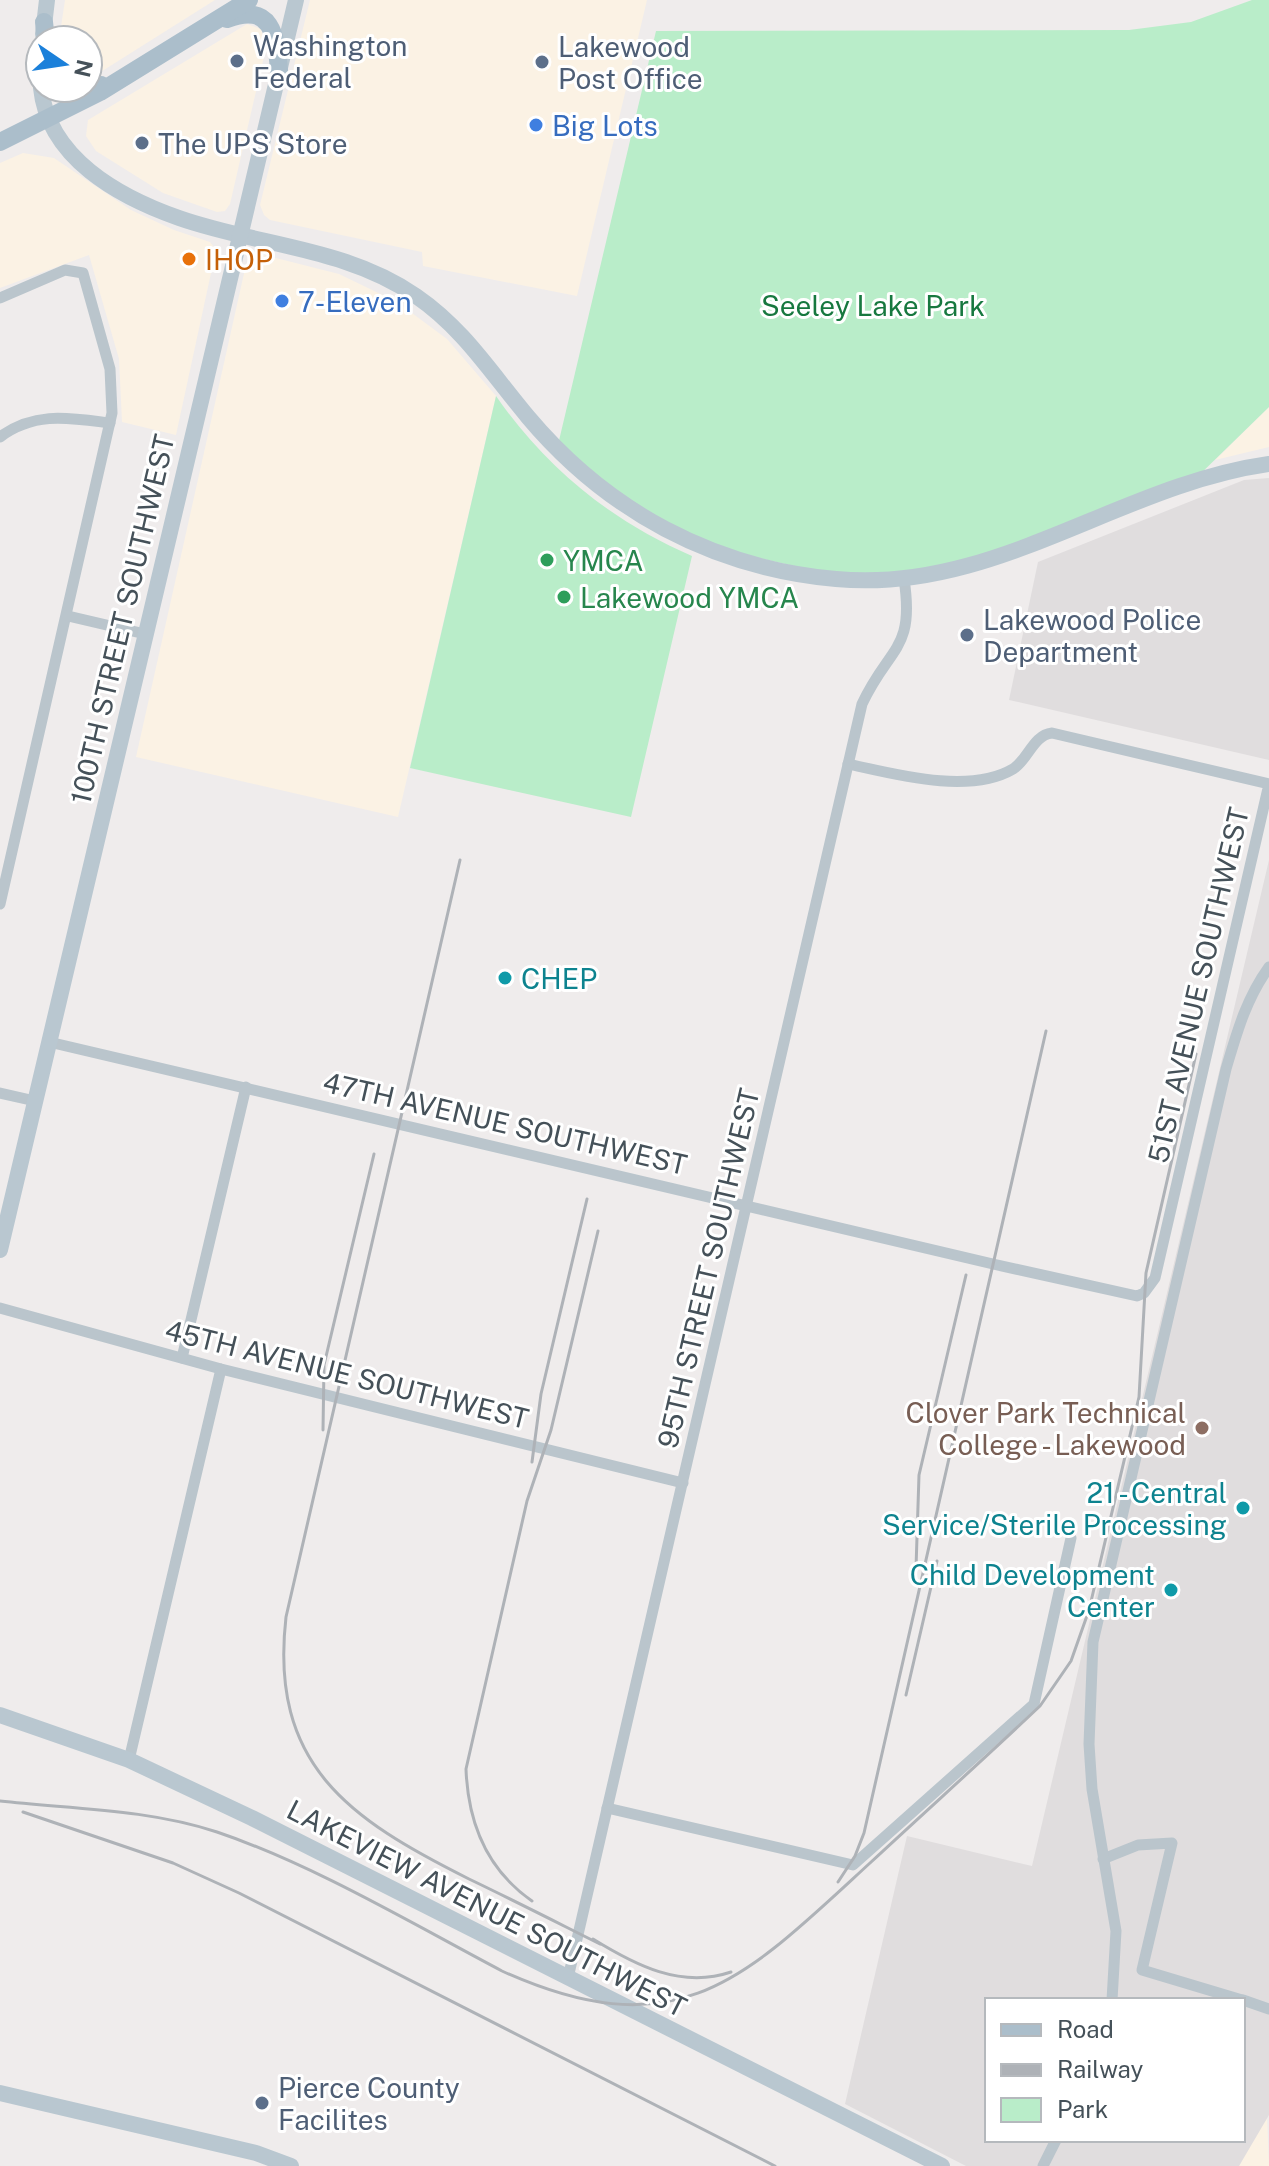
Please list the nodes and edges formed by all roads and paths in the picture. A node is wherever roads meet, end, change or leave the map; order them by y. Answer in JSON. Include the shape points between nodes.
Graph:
{"nodes":[{"id":1,"x":47,"y":0,"type":"edge"},
{"id":2,"x":249,"y":0,"type":"edge"},
{"id":3,"x":296,"y":0,"type":"edge"},
{"id":4,"x":45,"y":24,"type":"edge"},
{"id":5,"x":206,"y":28,"type":"junction"},
{"id":6,"x":279,"y":70,"type":"junction"},
{"id":7,"x":119,"y":81,"type":"junction"},
{"id":8,"x":104,"y":85,"type":"edge"},
{"id":9,"x":45,"y":104,"type":"edge"},
{"id":10,"x":49,"y":119,"type":"junction"},
{"id":11,"x":0,"y":142,"type":"edge"},
{"id":12,"x":240,"y":235,"type":"junction"},
{"id":13,"x":0,"y":298,"type":"edge"},
{"id":14,"x":110,"y":423,"type":"junction"},
{"id":15,"x":0,"y":437,"type":"edge"},
{"id":16,"x":1269,"y":464,"type":"edge"},
{"id":17,"x":904,"y":579,"type":"junction"},
{"id":18,"x":68,"y":616,"type":"junction"},
{"id":19,"x":145,"y":634,"type":"junction"},
{"id":20,"x":848,"y":764,"type":"junction"},
{"id":21,"x":0,"y":904,"type":"edge"},
{"id":22,"x":1269,"y":967,"type":"edge"},
{"id":23,"x":49,"y":1042,"type":"junction"},
{"id":24,"x":246,"y":1087,"type":"junction"},
{"id":25,"x":0,"y":1093,"type":"edge"},
{"id":26,"x":35,"y":1101,"type":"junction"},
{"id":27,"x":747,"y":1206,"type":"junction"},
{"id":28,"x":0,"y":1250,"type":"edge"},
{"id":29,"x":1137,"y":1296,"type":"joint"},
{"id":30,"x":0,"y":1308,"type":"edge"},
{"id":31,"x":182,"y":1358,"type":"junction"},
{"id":32,"x":221,"y":1369,"type":"junction"},
{"id":33,"x":683,"y":1483,"type":"junction"},
{"id":34,"x":1071,"y":1538,"type":"dead end"},
{"id":35,"x":0,"y":1715,"type":"edge"},
{"id":36,"x":129,"y":1760,"type":"junction"},
{"id":37,"x":607,"y":1808,"type":"junction"},
{"id":38,"x":1103,"y":1859,"type":"junction"},
{"id":39,"x":568,"y":1978,"type":"junction"},
{"id":40,"x":1112,"y":1998,"type":"edge"},
{"id":41,"x":1235,"y":1998,"type":"edge"},
{"id":42,"x":1245,"y":2001,"type":"edge"},
{"id":43,"x":1269,"y":2009,"type":"edge"},
{"id":44,"x":0,"y":2093,"type":"edge"},
{"id":45,"x":1055,"y":2142,"type":"edge"},
{"id":46,"x":291,"y":2166,"type":"edge"},
{"id":47,"x":942,"y":2166,"type":"edge"},
{"id":48,"x":1043,"y":2166,"type":"edge"}],
"edges":[{"from":1,"to":4,"type":"main road"},
{"from":2,"to":5,"type":"main road"},
{"from":3,"to":6,"type":"main road","name":"100TH STREET SOUTHWEST"},
{"from":5,"to":6,"type":"main road","via":[[240,15],[265,20],[276,37]]},
{"from":5,"to":7,"type":"main road"},
{"from":6,"to":12,"type":"main road","name":"100TH STREET SOUTHWEST"},
{"from":7,"to":8,"type":"main road"},
{"from":7,"to":10,"type":"main road"},
{"from":9,"to":10,"type":"main road"},
{"from":10,"to":11,"type":"main road"},
{"from":10,"to":12,"type":"main road","via":[[73,156],[124,193],[183,219]]},
{"from":12,"to":17,"type":"main road","via":[[342,259],[387,278],[427,304],[470,342],[557,449],[591,481],[667,532],[782,572]]},
{"from":12,"to":19,"type":"main road","name":"100TH STREET SOUTHWEST"},
{"from":13,"to":14,"type":"street","via":[[62,271],[78,270],[85,276],[110,369]]},
{"from":14,"to":15,"type":"street","via":[[52,416],[27,421]]},
{"from":14,"to":18,"type":"street"},
{"from":16,"to":17,"type":"main road","via":[[1191,483],[998,559]]},
{"from":17,"to":20,"type":"street","name":"95TH STREET SOUTHWEST","via":[[906,633],[862,704]]},
{"from":18,"to":19,"type":"street"},
{"from":18,"to":21,"type":"street"},
{"from":19,"to":23,"type":"main road","name":"100TH STREET SOUTHWEST"},
{"from":20,"to":27,"type":"street","name":"95TH STREET SOUTHWEST"},
{"from":20,"to":29,"type":"street","name":"51ST AVENUE SOUTHWEST","via":[[938,780],[988,777],[1012,770],[1037,741],[1052,733],[1269,784],[1155,1278]]},
{"from":22,"to":38,"type":"street","via":[[1241,1017],[1226,1069],[1097,1619],[1089,1744]]},
{"from":23,"to":24,"type":"street","name":"47TH AVENUE SOUTHWEST"},
{"from":23,"to":26,"type":"main road","name":"100TH STREET SOUTHWEST"},
{"from":24,"to":27,"type":"street","name":"47TH AVENUE SOUTHWEST"},
{"from":24,"to":31,"type":"street"},
{"from":25,"to":26,"type":"street"},
{"from":26,"to":28,"type":"main road","name":"100TH STREET SOUTHWEST"},
{"from":27,"to":29,"type":"street","name":"47TH AVENUE SOUTHWEST"},
{"from":27,"to":33,"type":"street","name":"95TH STREET SOUTHWEST"},
{"from":30,"to":31,"type":"street","name":"45TH AVENUE SOUTHWEST"},
{"from":31,"to":32,"type":"street","name":"45TH AVENUE SOUTHWEST"},
{"from":32,"to":33,"type":"street","name":"45TH AVENUE SOUTHWEST"},
{"from":32,"to":36,"type":"street"},
{"from":33,"to":37,"type":"street","name":"95TH STREET SOUTHWEST"},
{"from":34,"to":37,"type":"street","via":[[1034,1704],[853,1865]]},
{"from":35,"to":36,"type":"main road","name":"LAKEVIEW AVENUE SOUTHWEST"},
{"from":36,"to":39,"type":"main road","name":"LAKEVIEW AVENUE SOUTHWEST"},
{"from":37,"to":39,"type":"street","name":"95TH STREET SOUTHWEST"},
{"from":38,"to":40,"type":"street","via":[[1116,1931]]},
{"from":38,"to":41,"type":"street","via":[[1138,1845],[1172,1843],[1142,1970]]},
{"from":39,"to":47,"type":"main road","name":"LAKEVIEW AVENUE SOUTHWEST"},
{"from":42,"to":43,"type":"street"},
{"from":44,"to":46,"type":"main road","via":[[256,2153]]},
{"from":45,"to":48,"type":"street"}]}
